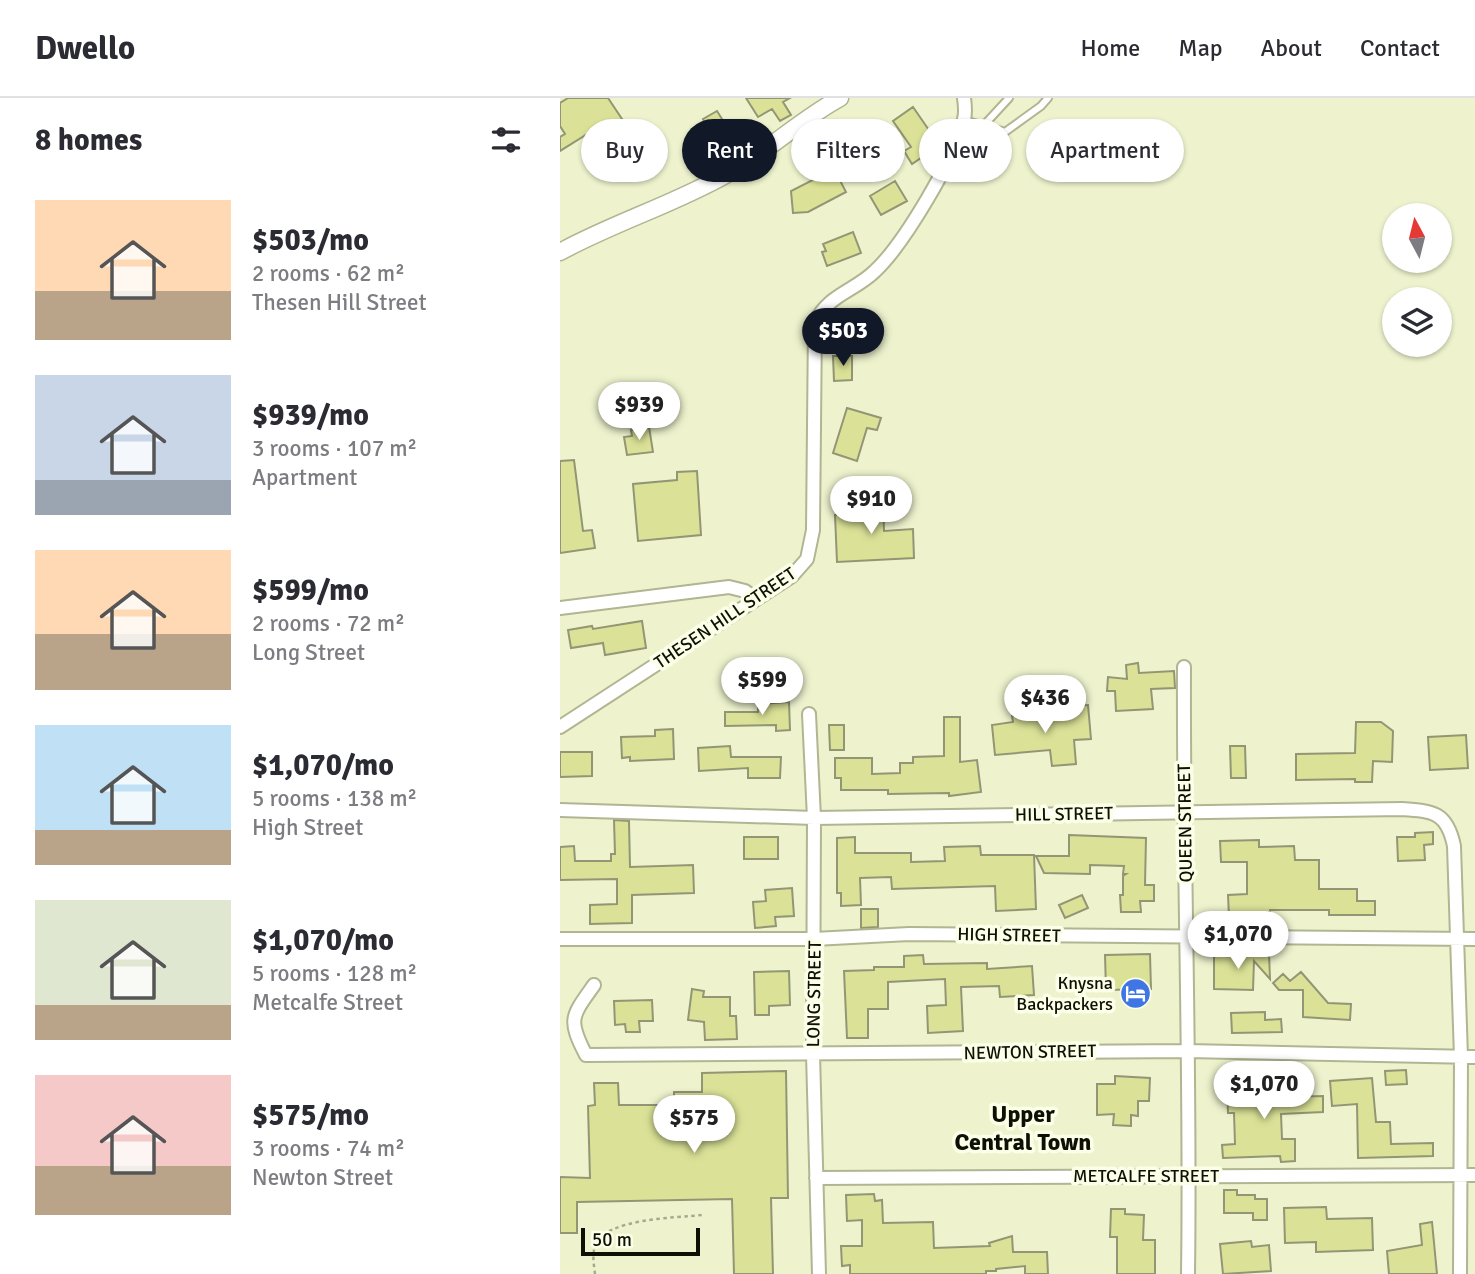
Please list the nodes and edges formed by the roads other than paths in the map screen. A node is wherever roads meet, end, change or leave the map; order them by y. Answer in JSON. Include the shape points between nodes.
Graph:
{"nodes":[{"id":1,"x":840,"y":98,"type":"edge"},
{"id":2,"x":964,"y":98,"type":"edge"},
{"id":3,"x":1009,"y":98,"type":"edge"},
{"id":4,"x":1048,"y":98,"type":"edge"},
{"id":5,"x":964,"y":119,"type":"edge"},
{"id":6,"x":990,"y":119,"type":"edge"},
{"id":7,"x":1012,"y":127,"type":"edge"},
{"id":8,"x":935,"y":182,"type":"edge"},
{"id":9,"x":560,"y":252,"type":"edge"},
{"id":10,"x":756,"y":599,"type":"junction"},
{"id":11,"x":560,"y":608,"type":"edge"},
{"id":12,"x":1184,"y":667,"type":"dead end"},
{"id":13,"x":809,"y":714,"type":"dead end"},
{"id":14,"x":560,"y":727,"type":"edge"},
{"id":15,"x":560,"y":810,"type":"edge"},
{"id":16,"x":1183,"y":812,"type":"junction"},
{"id":17,"x":814,"y":818,"type":"junction"},
{"id":18,"x":1187,"y":937,"type":"junction"},
{"id":19,"x":560,"y":939,"type":"edge"},
{"id":20,"x":814,"y":939,"type":"junction"},
{"id":21,"x":1475,"y":939,"type":"edge"},
{"id":22,"x":1457,"y":940,"type":"junction"},
{"id":23,"x":594,"y":985,"type":"dead end"},
{"id":24,"x":1187,"y":1051,"type":"junction"},
{"id":25,"x":813,"y":1055,"type":"junction"},
{"id":26,"x":1461,"y":1057,"type":"junction"},
{"id":27,"x":1475,"y":1057,"type":"edge"},
{"id":28,"x":1461,"y":1175,"type":"junction"},
{"id":29,"x":1475,"y":1175,"type":"edge"},
{"id":30,"x":1190,"y":1176,"type":"junction"},
{"id":31,"x":816,"y":1178,"type":"junction"},
{"id":32,"x":819,"y":1274,"type":"edge"},
{"id":33,"x":1188,"y":1274,"type":"edge"},
{"id":34,"x":1460,"y":1274,"type":"edge"}],
"edges":[{"from":1,"to":9,"type":"street","via":[[810,114],[731,172]]},
{"from":2,"to":5,"type":"street","name":"THESEN HILL STREET"},
{"from":3,"to":6,"type":"lane"},
{"from":4,"to":7,"type":"lane"},
{"from":8,"to":10,"type":"street","name":"THESEN HILL STREET","via":[[887,260],[831,300],[815,323],[810,547],[807,559],[792,576]]},
{"from":10,"to":11,"type":"street","via":[[729,587]]},
{"from":10,"to":14,"type":"street","name":"THESEN HILL STREET"},
{"from":12,"to":16,"type":"street","name":"QUEEN STREET"},
{"from":13,"to":17,"type":"street","name":"LONG STREET"},
{"from":15,"to":17,"type":"street","name":"HILL STREET"},
{"from":16,"to":17,"type":"street","name":"HILL STREET"},
{"from":16,"to":18,"type":"street","name":"QUEEN STREET"},
{"from":16,"to":22,"type":"street","name":"HILL STREET","via":[[1402,809],[1439,815],[1451,830],[1454,846]]},
{"from":17,"to":20,"type":"street","name":"LONG STREET"},
{"from":18,"to":20,"type":"street","name":"HIGH STREET","via":[[909,934]]},
{"from":18,"to":22,"type":"street","name":"HIGH STREET"},
{"from":18,"to":24,"type":"street","name":"QUEEN STREET"},
{"from":19,"to":20,"type":"street","name":"HIGH STREET"},
{"from":20,"to":25,"type":"street","name":"LONG STREET"},
{"from":21,"to":22,"type":"street","name":"HIGH STREET"},
{"from":22,"to":26,"type":"street"},
{"from":23,"to":25,"type":"street","name":"NEWTON STREET","via":[[575,1016],[575,1034],[586,1055]]},
{"from":24,"to":25,"type":"street","name":"NEWTON STREET"},
{"from":24,"to":26,"type":"street","name":"NEWTON STREET"},
{"from":24,"to":30,"type":"street","name":"QUEEN STREET"},
{"from":25,"to":31,"type":"street","name":"LONG STREET"},
{"from":26,"to":27,"type":"street","name":"NEWTON STREET"},
{"from":26,"to":28,"type":"street"},
{"from":28,"to":29,"type":"street","name":"METCALFE STREET"},
{"from":28,"to":30,"type":"street","name":"METCALFE STREET"},
{"from":28,"to":34,"type":"street"},
{"from":30,"to":31,"type":"street","name":"METCALFE STREET"},
{"from":30,"to":33,"type":"street","name":"QUEEN STREET"},
{"from":31,"to":32,"type":"street","name":"LONG STREET"}]}
